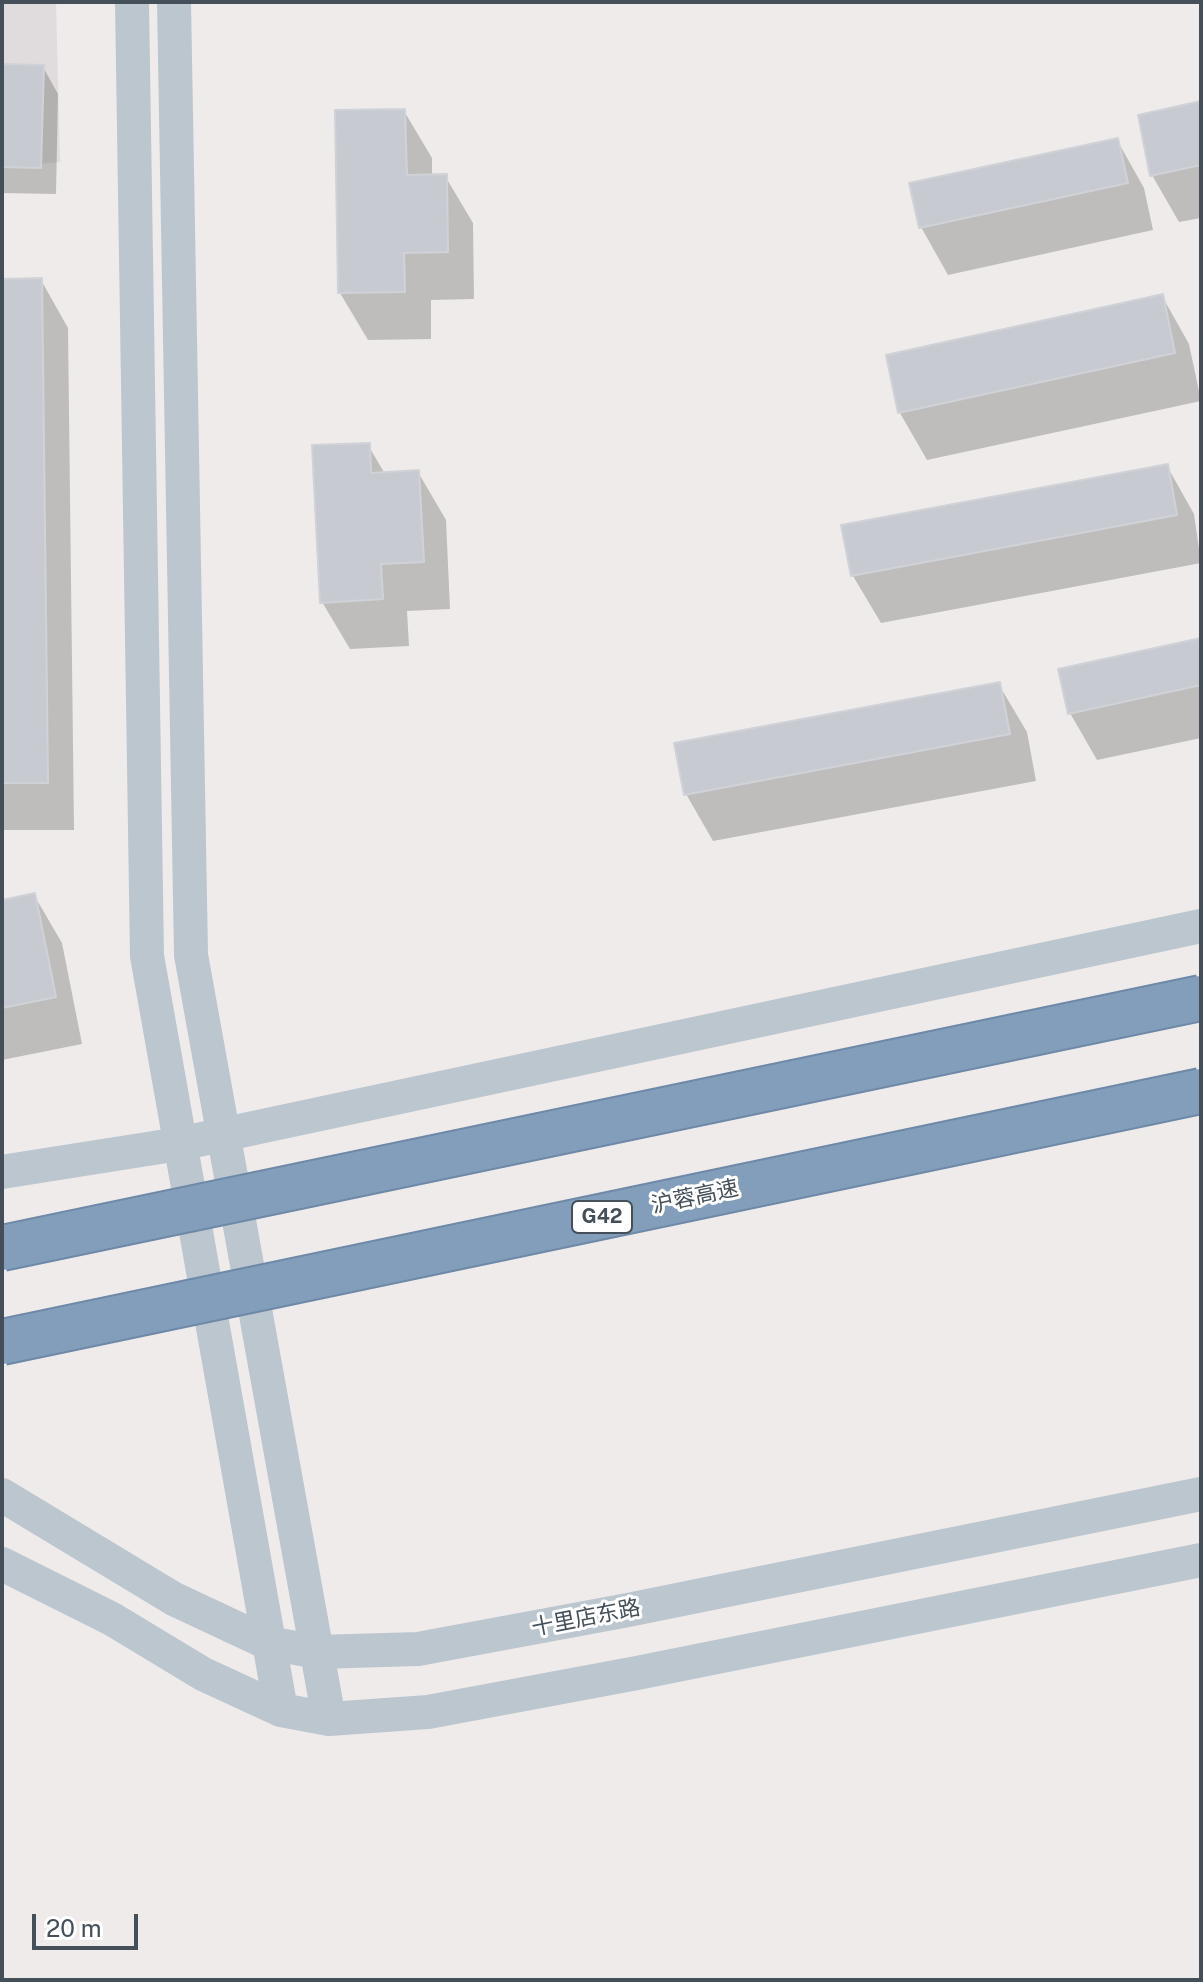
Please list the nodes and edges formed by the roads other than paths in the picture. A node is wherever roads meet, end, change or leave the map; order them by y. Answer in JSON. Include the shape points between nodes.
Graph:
{"nodes":[{"id":1,"x":132,"y":2,"type":"edge"},
{"id":2,"x":174,"y":2,"type":"edge"},
{"id":3,"x":1201,"y":926,"type":"edge"},
{"id":4,"x":1201,"y":998,"type":"edge"},
{"id":5,"x":1201,"y":1091,"type":"edge"},
{"id":6,"x":223,"y":1134,"type":"junction"},
{"id":7,"x":179,"y":1144,"type":"junction"},
{"id":8,"x":2,"y":1172,"type":"edge"},
{"id":9,"x":2,"y":1248,"type":"edge"},
{"id":10,"x":2,"y":1342,"type":"edge"},
{"id":11,"x":1201,"y":1494,"type":"edge"},
{"id":12,"x":2,"y":1495,"type":"edge"},
{"id":13,"x":1201,"y":1560,"type":"edge"},
{"id":14,"x":2,"y":1564,"type":"edge"},
{"id":15,"x":268,"y":1643,"type":"junction"},
{"id":16,"x":318,"y":1652,"type":"junction"},
{"id":17,"x":281,"y":1710,"type":"junction"},
{"id":18,"x":329,"y":1719,"type":"junction"}],
"edges":[{"from":1,"to":7,"type":"street","via":[[147,956]]},
{"from":2,"to":6,"type":"street","via":[[191,955]]},
{"from":3,"to":6,"type":"street"},
{"from":4,"to":9,"type":"highway","bridge":true},
{"from":5,"to":10,"type":"highway","name":"沪蓉高速","number":"G42","bridge":true},
{"from":6,"to":7,"type":"street"},
{"from":6,"to":16,"type":"street"},
{"from":7,"to":8,"type":"street"},
{"from":7,"to":15,"type":"street"},
{"from":11,"to":16,"type":"street","name":"十里店东路","via":[[418,1649]]},
{"from":12,"to":15,"type":"street","name":"十里店东路","via":[[174,1599]]},
{"from":13,"to":18,"type":"street","via":[[428,1712]]},
{"from":14,"to":17,"type":"street","via":[[112,1619],[203,1674]]},
{"from":15,"to":16,"type":"street","name":"十里店东路"},
{"from":15,"to":17,"type":"street"},
{"from":16,"to":18,"type":"street"},
{"from":17,"to":18,"type":"street"}]}
